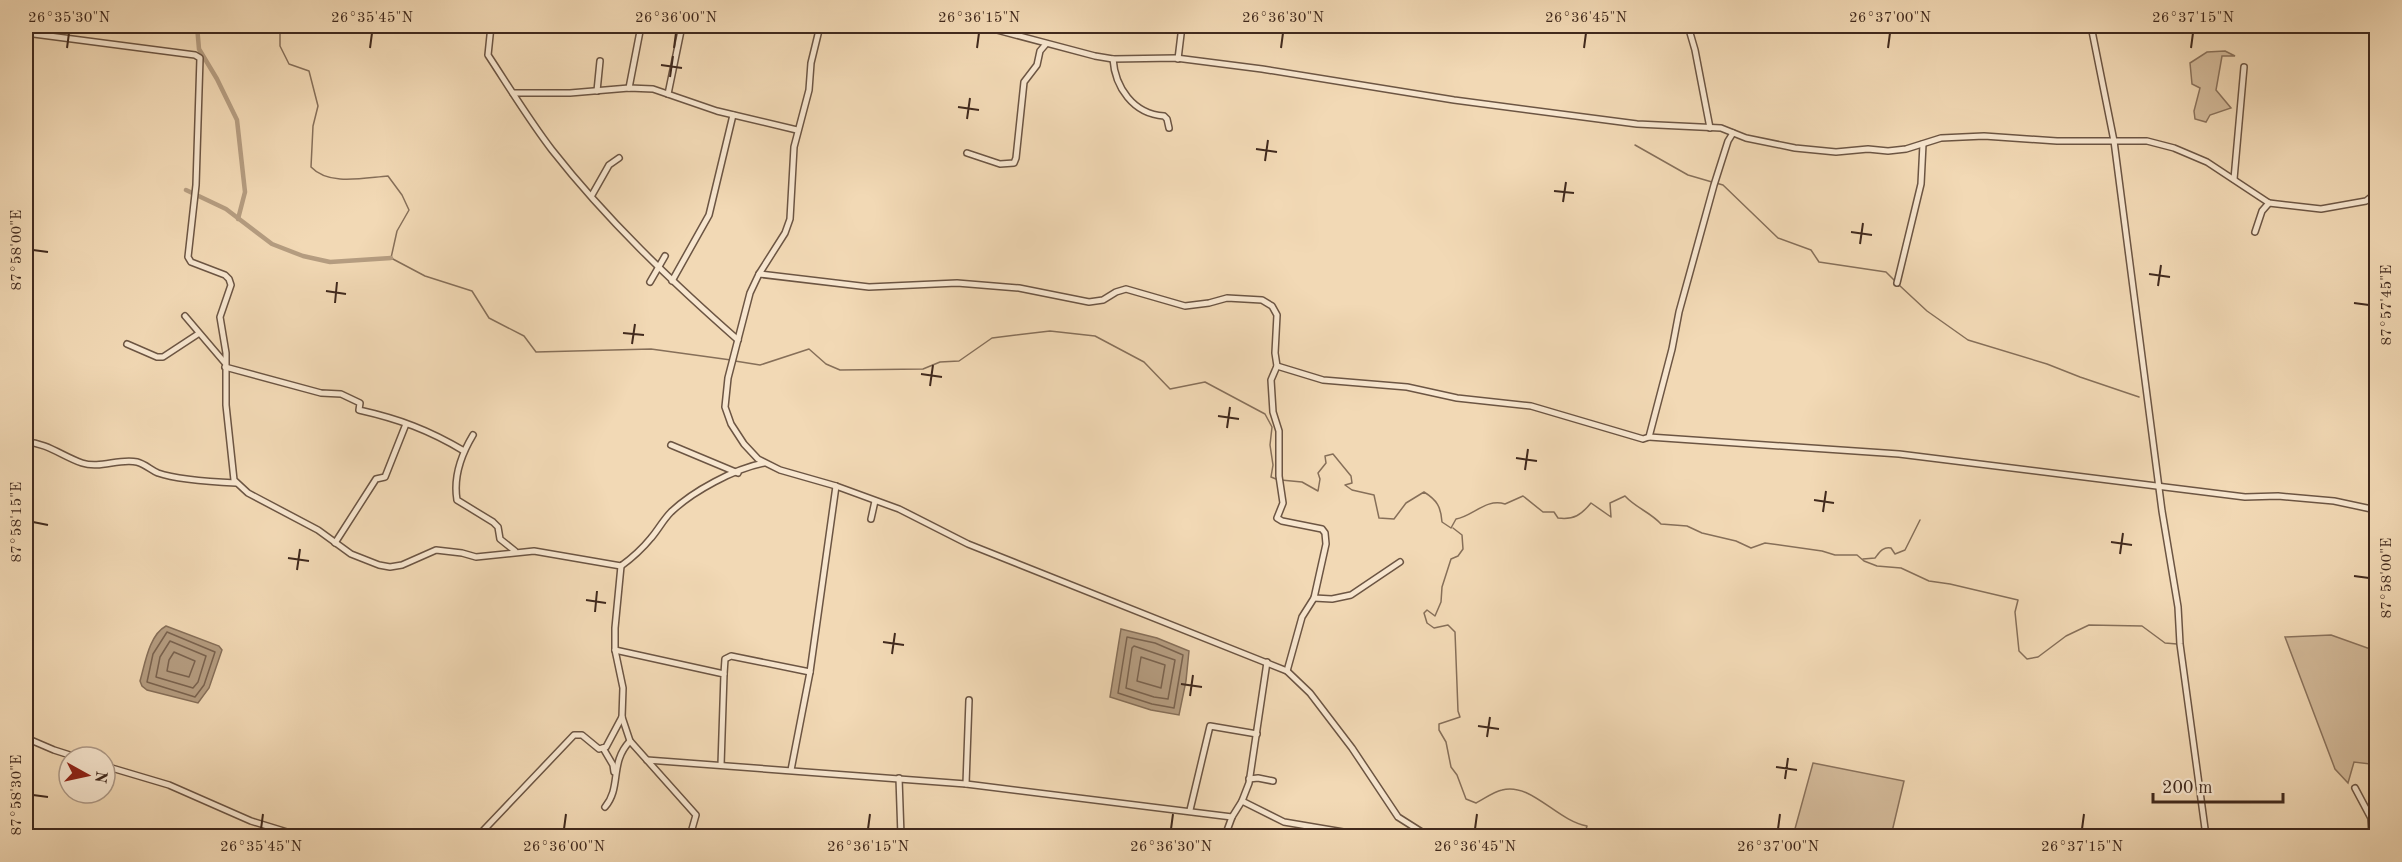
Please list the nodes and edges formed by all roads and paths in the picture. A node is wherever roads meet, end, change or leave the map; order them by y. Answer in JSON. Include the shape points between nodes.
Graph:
{"nodes":[{"id":1,"x":491,"y":26,"type":"edge"},
{"id":2,"x":641,"y":26,"type":"edge"},
{"id":3,"x":682,"y":26,"type":"edge"},
{"id":4,"x":820,"y":26,"type":"edge"},
{"id":5,"x":982,"y":26,"type":"edge"},
{"id":6,"x":1182,"y":26,"type":"edge"},
{"id":7,"x":1688,"y":26,"type":"edge"},
{"id":8,"x":2091,"y":26,"type":"edge"},
{"id":9,"x":26,"y":33,"type":"edge"},
{"id":10,"x":1046,"y":44,"type":"junction"},
{"id":11,"x":1178,"y":58,"type":"junction"},
{"id":12,"x":1113,"y":59,"type":"junction"},
{"id":13,"x":600,"y":61,"type":"dead end"},
{"id":14,"x":2244,"y":67,"type":"dead end"},
{"id":15,"x":629,"y":88,"type":"junction"},
{"id":16,"x":597,"y":91,"type":"junction"},
{"id":17,"x":513,"y":93,"type":"junction"},
{"id":18,"x":668,"y":94,"type":"junction"},
{"id":19,"x":733,"y":115,"type":"junction"},
{"id":20,"x":1169,"y":128,"type":"dead end"},
{"id":21,"x":1710,"y":128,"type":"junction"},
{"id":22,"x":797,"y":130,"type":"junction"},
{"id":23,"x":1733,"y":133,"type":"junction"},
{"id":24,"x":2114,"y":141,"type":"junction"},
{"id":25,"x":1923,"y":144,"type":"junction"},
{"id":26,"x":967,"y":153,"type":"dead end"},
{"id":27,"x":619,"y":158,"type":"dead end"},
{"id":28,"x":2234,"y":179,"type":"junction"},
{"id":29,"x":2376,"y":194,"type":"edge"},
{"id":30,"x":592,"y":195,"type":"junction"},
{"id":31,"x":2269,"y":203,"type":"junction"},
{"id":32,"x":2255,"y":232,"type":"dead end"},
{"id":33,"x":665,"y":256,"type":"dead end"},
{"id":34,"x":658,"y":267,"type":"junction"},
{"id":35,"x":759,"y":274,"type":"junction"},
{"id":36,"x":672,"y":281,"type":"junction"},
{"id":37,"x":650,"y":282,"type":"dead end"},
{"id":38,"x":1897,"y":283,"type":"dead end"},
{"id":39,"x":185,"y":316,"type":"dead end"},
{"id":40,"x":198,"y":334,"type":"junction"},
{"id":41,"x":738,"y":340,"type":"junction"},
{"id":42,"x":127,"y":344,"type":"dead end"},
{"id":43,"x":225,"y":365,"type":"junction"},
{"id":44,"x":1277,"y":366,"type":"junction"},
{"id":45,"x":406,"y":424,"type":"junction"},
{"id":46,"x":473,"y":435,"type":"dead end"},
{"id":47,"x":1649,"y":437,"type":"junction"},
{"id":48,"x":26,"y":442,"type":"edge"},
{"id":49,"x":671,"y":445,"type":"dead end"},
{"id":50,"x":464,"y":451,"type":"junction"},
{"id":51,"x":764,"y":464,"type":"junction"},
{"id":52,"x":738,"y":473,"type":"junction"},
{"id":53,"x":236,"y":483,"type":"junction"},
{"id":54,"x":836,"y":486,"type":"junction"},
{"id":55,"x":2159,"y":486,"type":"junction"},
{"id":56,"x":875,"y":501,"type":"junction"},
{"id":57,"x":2376,"y":510,"type":"edge"},
{"id":58,"x":871,"y":519,"type":"dead end"},
{"id":59,"x":335,"y":543,"type":"junction"},
{"id":60,"x":515,"y":551,"type":"junction"},
{"id":61,"x":1400,"y":562,"type":"dead end"},
{"id":62,"x":621,"y":566,"type":"junction"},
{"id":63,"x":1314,"y":598,"type":"junction"},
{"id":64,"x":615,"y":650,"type":"junction"},
{"id":65,"x":1267,"y":662,"type":"junction"},
{"id":66,"x":1287,"y":671,"type":"junction"},
{"id":67,"x":810,"y":672,"type":"junction"},
{"id":68,"x":724,"y":674,"type":"junction"},
{"id":69,"x":969,"y":700,"type":"dead end"},
{"id":70,"x":622,"y":717,"type":"junction"},
{"id":71,"x":1257,"y":734,"type":"junction"},
{"id":72,"x":26,"y":738,"type":"edge"},
{"id":73,"x":630,"y":741,"type":"junction"},
{"id":74,"x":603,"y":748,"type":"junction"},
{"id":75,"x":57,"y":751,"type":"edge"},
{"id":76,"x":647,"y":760,"type":"junction"},
{"id":77,"x":721,"y":765,"type":"junction"},
{"id":78,"x":117,"y":770,"type":"edge"},
{"id":79,"x":790,"y":770,"type":"junction"},
{"id":80,"x":898,"y":778,"type":"junction"},
{"id":81,"x":1249,"y":779,"type":"junction"},
{"id":82,"x":1273,"y":781,"type":"dead end"},
{"id":83,"x":615,"y":783,"type":"junction"},
{"id":84,"x":966,"y":784,"type":"junction"},
{"id":85,"x":2355,"y":788,"type":"dead end"},
{"id":86,"x":1242,"y":801,"type":"junction"},
{"id":87,"x":609,"y":805,"type":"dead end"},
{"id":88,"x":1190,"y":810,"type":"junction"},
{"id":89,"x":1232,"y":817,"type":"junction"},
{"id":90,"x":300,"y":837,"type":"edge"},
{"id":91,"x":478,"y":837,"type":"edge"},
{"id":92,"x":690,"y":837,"type":"edge"},
{"id":93,"x":901,"y":837,"type":"edge"},
{"id":94,"x":1225,"y":837,"type":"edge"},
{"id":95,"x":1357,"y":837,"type":"edge"},
{"id":96,"x":1428,"y":837,"type":"edge"},
{"id":97,"x":2024,"y":837,"type":"edge"},
{"id":98,"x":2059,"y":837,"type":"edge"},
{"id":99,"x":2206,"y":837,"type":"edge"},
{"id":100,"x":2372,"y":837,"type":"edge"}],
"edges":[{"from":1,"to":17,"type":"street","via":[[488,56]]},
{"from":2,"to":15,"type":"street"},
{"from":3,"to":18,"type":"street"},
{"from":4,"to":22,"type":"street","via":[[809,90]]},
{"from":5,"to":10,"type":"street"},
{"from":6,"to":11,"type":"street"},
{"from":7,"to":21,"type":"street"},
{"from":8,"to":24,"type":"street"},
{"from":9,"to":43,"type":"street","via":[[200,58],[196,185],[188,257],[229,279],[231,285],[220,317]]},
{"from":10,"to":12,"type":"street"},
{"from":10,"to":26,"type":"street","via":[[1024,82],[1014,163],[1000,164]]},
{"from":11,"to":12,"type":"street"},
{"from":11,"to":21,"type":"street","via":[[1466,102],[1637,124]]},
{"from":12,"to":20,"type":"street","via":[[1116,78],[1134,106],[1164,116]]},
{"from":13,"to":16,"type":"street"},
{"from":14,"to":28,"type":"street"},
{"from":15,"to":16,"type":"street"},
{"from":15,"to":18,"type":"street"},
{"from":16,"to":17,"type":"street"},
{"from":17,"to":30,"type":"street","via":[[552,150]]},
{"from":18,"to":19,"type":"street"},
{"from":19,"to":22,"type":"street"},
{"from":19,"to":36,"type":"street","via":[[709,214]]},
{"from":21,"to":23,"type":"street"},
{"from":22,"to":35,"type":"street","via":[[790,219]]},
{"from":23,"to":25,"type":"street","via":[[1795,148],[1836,152],[1888,151]]},
{"from":23,"to":47,"type":"street","via":[[1714,183]]},
{"from":24,"to":25,"type":"street","via":[[1984,136],[1941,138]]},
{"from":24,"to":28,"type":"street","via":[[2147,141],[2174,148]]},
{"from":24,"to":55,"type":"street"},
{"from":25,"to":38,"type":"street","via":[[1921,184]]},
{"from":27,"to":30,"type":"street","via":[[609,165]]},
{"from":28,"to":31,"type":"street"},
{"from":29,"to":31,"type":"street","via":[[2366,201],[2321,209]]},
{"from":30,"to":34,"type":"street"},
{"from":31,"to":32,"type":"street"},
{"from":33,"to":34,"type":"street"},
{"from":34,"to":36,"type":"street"},
{"from":34,"to":37,"type":"street"},
{"from":35,"to":41,"type":"street","via":[[747,300]]},
{"from":35,"to":44,"type":"street","via":[[869,287],[957,283],[1019,288],[1089,302],[1126,289],[1185,306],[1227,298],[1262,300],[1278,315]]},
{"from":36,"to":41,"type":"street"},
{"from":39,"to":40,"type":"street"},
{"from":40,"to":42,"type":"street","via":[[163,357]]},
{"from":40,"to":43,"type":"street"},
{"from":41,"to":51,"type":"street","via":[[725,407],[735,431]]},
{"from":43,"to":45,"type":"street","via":[[321,393],[341,394],[360,403],[359,410]]},
{"from":43,"to":53,"type":"street","via":[[230,458]]},
{"from":44,"to":47,"type":"street","via":[[1323,380],[1407,387],[1457,398],[1531,406]]},
{"from":44,"to":63,"type":"street","via":[[1270,380],[1279,431],[1283,503],[1277,518],[1325,533]]},
{"from":45,"to":50,"type":"street","via":[[433,432]]},
{"from":45,"to":59,"type":"street","via":[[385,477],[376,479]]},
{"from":46,"to":50,"type":"street"},
{"from":47,"to":55,"type":"street","via":[[1899,454]]},
{"from":48,"to":53,"type":"street","via":[[35,442],[83,464],[138,462],[158,473]]},
{"from":49,"to":52,"type":"street"},
{"from":50,"to":60,"type":"street","via":[[456,483],[457,500],[493,522],[500,539]]},
{"from":51,"to":52,"type":"street"},
{"from":51,"to":54,"type":"street"},
{"from":52,"to":62,"type":"street","via":[[684,500],[639,552]]},
{"from":53,"to":59,"type":"street"},
{"from":54,"to":56,"type":"street"},
{"from":54,"to":67,"type":"street"},
{"from":55,"to":57,"type":"street","via":[[2245,497],[2334,501]]},
{"from":55,"to":99,"type":"street"},
{"from":56,"to":58,"type":"street"},
{"from":56,"to":65,"type":"street","via":[[968,544]]},
{"from":59,"to":60,"type":"street","via":[[361,559],[390,567],[436,550],[486,557]]},
{"from":60,"to":62,"type":"street"},
{"from":61,"to":63,"type":"street","via":[[1351,595]]},
{"from":62,"to":64,"type":"street"},
{"from":63,"to":66,"type":"street","via":[[1302,617]]},
{"from":64,"to":68,"type":"street"},
{"from":64,"to":70,"type":"street","via":[[622,688]]},
{"from":65,"to":66,"type":"street"},
{"from":65,"to":71,"type":"street"},
{"from":66,"to":96,"type":"street","via":[[1310,693],[1352,748],[1398,817]]},
{"from":67,"to":68,"type":"street","via":[[731,656],[725,659]]},
{"from":67,"to":79,"type":"street"},
{"from":68,"to":77,"type":"street"},
{"from":69,"to":84,"type":"street"},
{"from":70,"to":73,"type":"street"},
{"from":70,"to":74,"type":"street"},
{"from":71,"to":81,"type":"street"},
{"from":71,"to":88,"type":"street","via":[[1210,726]]},
{"from":72,"to":75,"type":"street"},
{"from":73,"to":76,"type":"street"},
{"from":73,"to":83,"type":"street","via":[[617,761]]},
{"from":74,"to":83,"type":"street","via":[[613,765]]},
{"from":74,"to":91,"type":"street","via":[[582,735],[574,735]]},
{"from":76,"to":77,"type":"street"},
{"from":76,"to":92,"type":"street","via":[[696,815]]},
{"from":77,"to":79,"type":"street"},
{"from":78,"to":90,"type":"street","via":[[170,785]]},
{"from":79,"to":80,"type":"street"},
{"from":80,"to":84,"type":"street"},
{"from":80,"to":93,"type":"street"},
{"from":81,"to":82,"type":"street"},
{"from":81,"to":86,"type":"street"},
{"from":83,"to":87,"type":"street"},
{"from":84,"to":88,"type":"street"},
{"from":85,"to":100,"type":"street","via":[[2371,818]]},
{"from":86,"to":89,"type":"street"},
{"from":86,"to":95,"type":"street","via":[[1284,822]]},
{"from":88,"to":89,"type":"street"},
{"from":89,"to":94,"type":"street"},
{"from":97,"to":98,"type":"street"}]}
